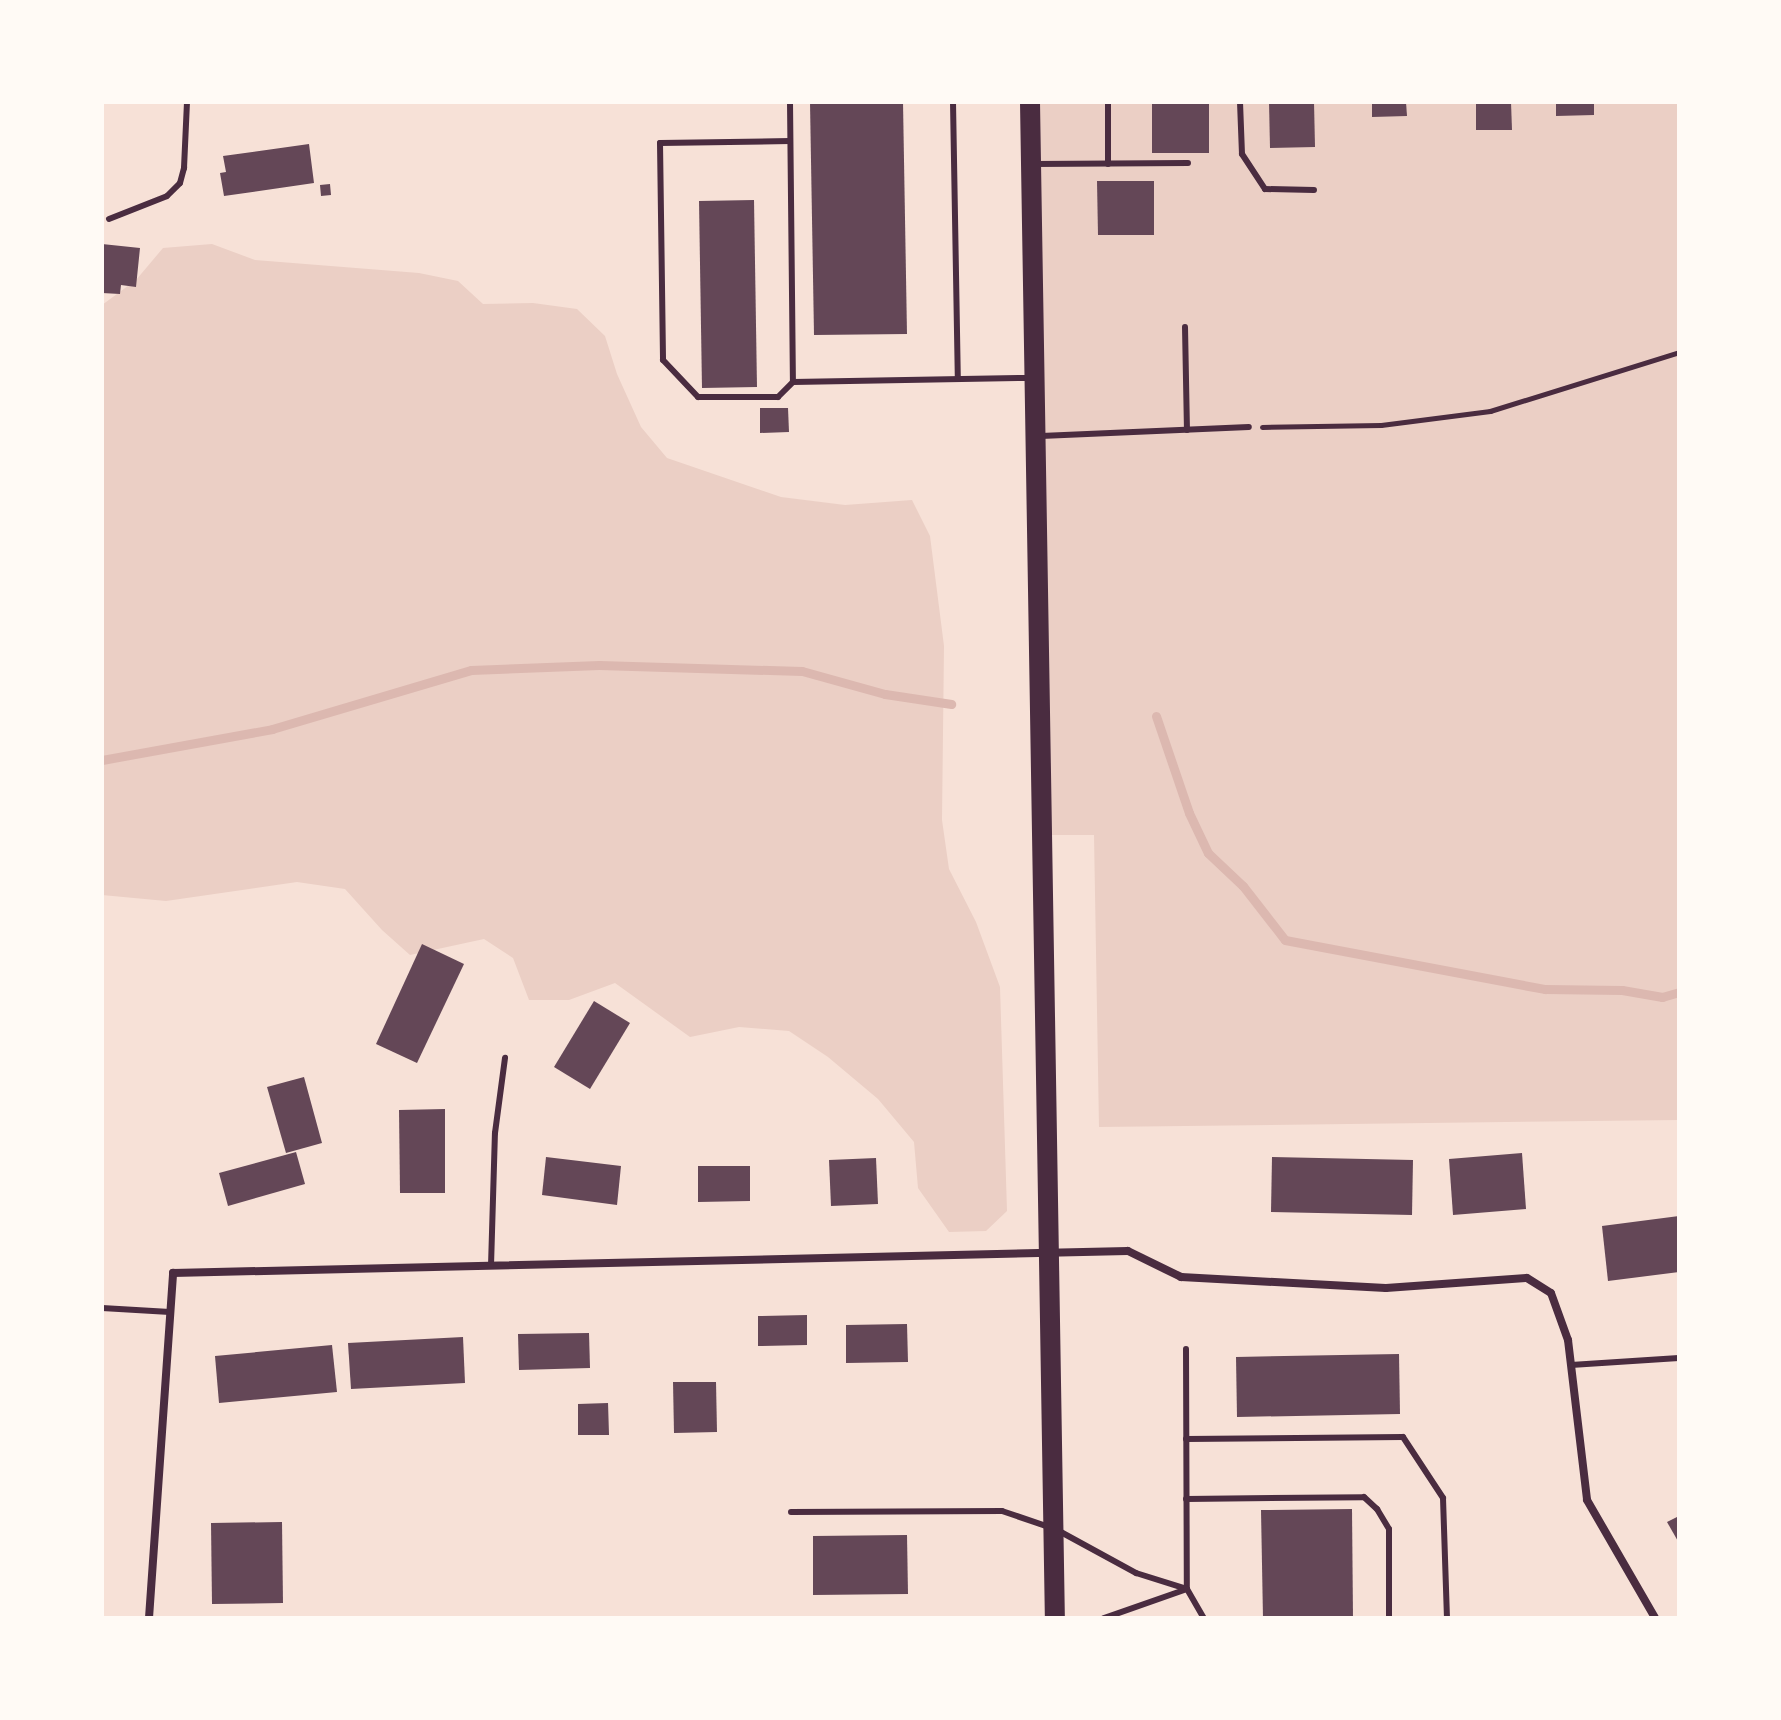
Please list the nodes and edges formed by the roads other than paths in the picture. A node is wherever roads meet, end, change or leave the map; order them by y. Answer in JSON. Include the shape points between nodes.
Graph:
{"nodes":[{"id":1,"x":187,"y":102,"type":"edge"},
{"id":2,"x":790,"y":102,"type":"edge"},
{"id":3,"x":953,"y":102,"type":"edge"},
{"id":4,"x":1030,"y":102,"type":"edge"},
{"id":5,"x":1108,"y":102,"type":"edge"},
{"id":6,"x":1240,"y":102,"type":"edge"},
{"id":7,"x":790,"y":141,"type":"junction"},
{"id":8,"x":1188,"y":163,"type":"dead end"},
{"id":9,"x":1031,"y":164,"type":"junction"},
{"id":10,"x":1108,"y":164,"type":"junction"},
{"id":11,"x":1314,"y":190,"type":"dead end"},
{"id":12,"x":109,"y":219,"type":"dead end"},
{"id":13,"x":1185,"y":327,"type":"dead end"},
{"id":14,"x":1035,"y":378,"type":"junction"},
{"id":15,"x":958,"y":379,"type":"junction"},
{"id":16,"x":793,"y":382,"type":"junction"},
{"id":17,"x":1249,"y":427,"type":"road end"},
{"id":18,"x":1187,"y":430,"type":"junction"},
{"id":19,"x":1035,"y":436,"type":"junction"},
{"id":20,"x":505,"y":1058,"type":"dead end"},
{"id":21,"x":1048,"y":1254,"type":"junction"},
{"id":22,"x":491,"y":1266,"type":"junction"},
{"id":23,"x":102,"y":1308,"type":"edge"},
{"id":24,"x":170,"y":1312,"type":"junction"},
{"id":25,"x":1186,"y":1349,"type":"dead end"},
{"id":26,"x":1679,"y":1358,"type":"edge"},
{"id":27,"x":1571,"y":1365,"type":"junction"},
{"id":28,"x":1186,"y":1439,"type":"junction"},
{"id":29,"x":1186,"y":1499,"type":"junction"},
{"id":30,"x":791,"y":1512,"type":"dead end"},
{"id":31,"x":1053,"y":1528,"type":"junction"},
{"id":32,"x":1187,"y":1589,"type":"junction"},
{"id":33,"x":149,"y":1618,"type":"edge"},
{"id":34,"x":1055,"y":1618,"type":"edge"},
{"id":35,"x":1104,"y":1618,"type":"edge"},
{"id":36,"x":1204,"y":1618,"type":"edge"},
{"id":37,"x":1389,"y":1618,"type":"edge"},
{"id":38,"x":1447,"y":1618,"type":"edge"},
{"id":39,"x":1655,"y":1618,"type":"edge"}],
"edges":[{"from":1,"to":12,"type":"lane","via":[[180,183],[167,196]]},
{"from":2,"to":7,"type":"lane"},
{"from":3,"to":15,"type":"lane"},
{"from":4,"to":9,"type":"main road"},
{"from":5,"to":10,"type":"lane"},
{"from":6,"to":11,"type":"lane","via":[[1242,154],[1265,189]]},
{"from":7,"to":16,"type":"lane"},
{"from":7,"to":16,"type":"lane","via":[[660,143],[663,360],[698,397],[778,397]]},
{"from":8,"to":10,"type":"lane"},
{"from":9,"to":10,"type":"lane"},
{"from":9,"to":14,"type":"main road"},
{"from":13,"to":18,"type":"lane"},
{"from":14,"to":15,"type":"lane"},
{"from":14,"to":19,"type":"main road"},
{"from":15,"to":16,"type":"lane"},
{"from":17,"to":18,"type":"lane"},
{"from":18,"to":19,"type":"lane"},
{"from":19,"to":21,"type":"main road"},
{"from":20,"to":22,"type":"lane","via":[[495,1133]]},
{"from":21,"to":22,"type":"street"},
{"from":21,"to":27,"type":"street","via":[[1128,1251],[1181,1277],[1370,1287],[1527,1278],[1551,1293]]},
{"from":21,"to":31,"type":"main road"},
{"from":22,"to":24,"type":"street","via":[[173,1273]]},
{"from":23,"to":24,"type":"lane"},
{"from":24,"to":33,"type":"street"},
{"from":25,"to":28,"type":"lane"},
{"from":26,"to":27,"type":"lane"},
{"from":27,"to":39,"type":"street","via":[[1587,1500]]},
{"from":28,"to":29,"type":"lane"},
{"from":28,"to":38,"type":"lane","via":[[1403,1437],[1443,1498]]},
{"from":29,"to":32,"type":"lane"},
{"from":29,"to":37,"type":"lane","via":[[1364,1497],[1389,1529]]},
{"from":30,"to":31,"type":"lane","via":[[1002,1511]]},
{"from":31,"to":32,"type":"lane","via":[[1136,1573]]},
{"from":31,"to":34,"type":"main road"},
{"from":32,"to":35,"type":"lane"},
{"from":32,"to":36,"type":"lane"}]}
